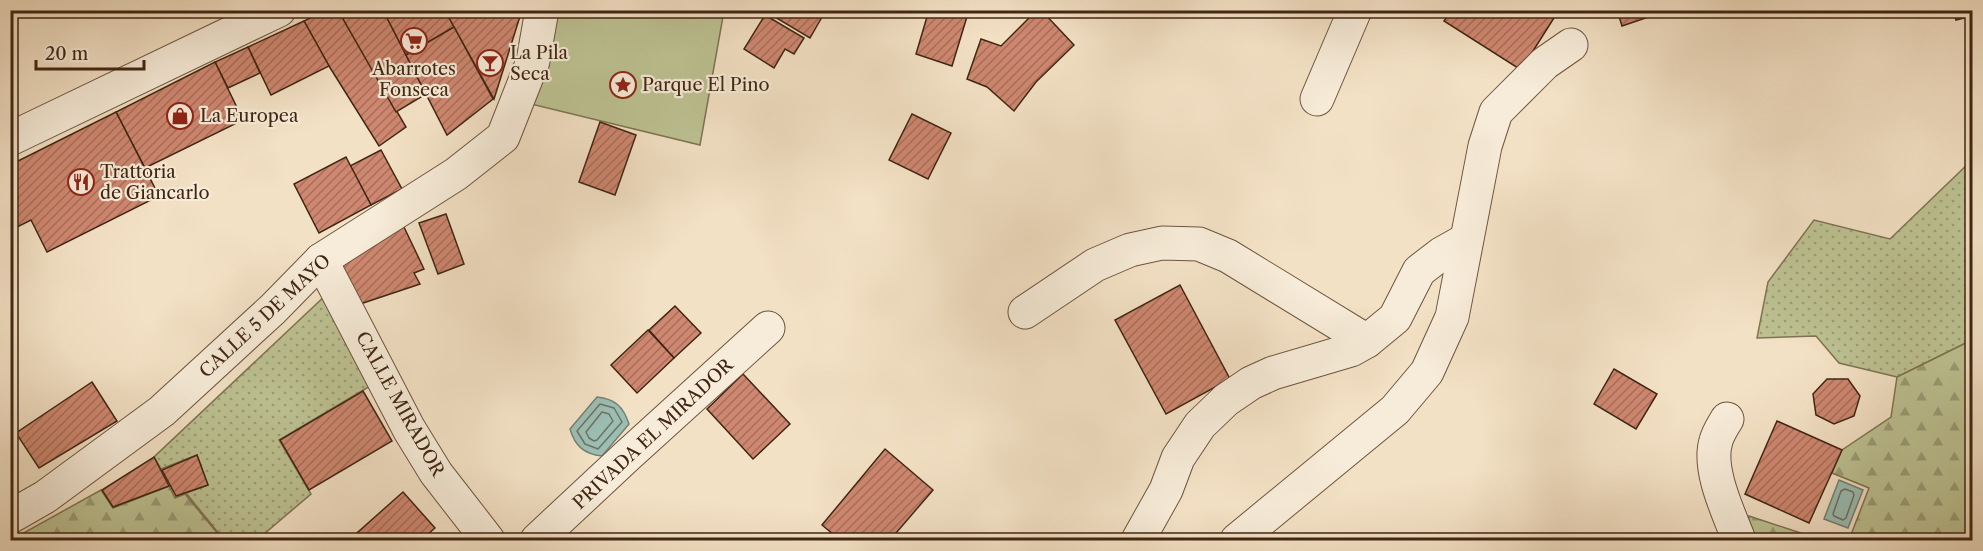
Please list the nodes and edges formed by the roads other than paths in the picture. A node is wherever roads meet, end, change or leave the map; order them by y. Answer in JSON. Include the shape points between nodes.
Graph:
{"nodes":[{"id":1,"x":279,"y":10,"type":"edge"},
{"id":2,"x":542,"y":10,"type":"edge"},
{"id":3,"x":1355,"y":10,"type":"edge"},
{"id":4,"x":1571,"y":45,"type":"dead end"},
{"id":5,"x":1317,"y":99,"type":"dead end"},
{"id":6,"x":10,"y":139,"type":"edge"},
{"id":7,"x":1466,"y":240,"type":"junction"},
{"id":8,"x":321,"y":260,"type":"junction"},
{"id":9,"x":1025,"y":312,"type":"dead end"},
{"id":10,"x":768,"y":328,"type":"dead end"},
{"id":11,"x":1367,"y":341,"type":"junction"},
{"id":12,"x":1727,"y":419,"type":"dead end"},
{"id":13,"x":10,"y":517,"type":"edge"},
{"id":14,"x":488,"y":540,"type":"edge"},
{"id":15,"x":537,"y":540,"type":"edge"},
{"id":16,"x":1138,"y":540,"type":"edge"},
{"id":17,"x":1237,"y":540,"type":"edge"},
{"id":18,"x":1739,"y":540,"type":"edge"}],
"edges":[{"from":1,"to":6,"type":"street"},
{"from":2,"to":8,"type":"street","name":"CALLE 5 DE MAYO","via":[[533,61],[503,137],[456,174]]},
{"from":3,"to":5,"type":"street"},
{"from":4,"to":7,"type":"street","via":[[1545,63],[1497,112],[1485,146]]},
{"from":7,"to":11,"type":"street","via":[[1419,271],[1395,318]]},
{"from":7,"to":17,"type":"street","via":[[1452,317],[1427,372],[1395,410]]},
{"from":8,"to":13,"type":"street","name":"CALLE 5 DE MAYO","via":[[162,411],[45,497]]},
{"from":8,"to":14,"type":"street","name":"CALLE MIRADOR","via":[[436,473]]},
{"from":9,"to":11,"type":"street","via":[[1095,266],[1130,250],[1162,243],[1198,244],[1228,256]]},
{"from":10,"to":15,"type":"street","name":"PRIVADA EL MIRADOR"},
{"from":11,"to":16,"type":"street","via":[[1351,350],[1273,373],[1226,400],[1200,425],[1178,458],[1166,490]]},
{"from":12,"to":18,"type":"street","via":[[1716,441],[1715,465]]}]}
